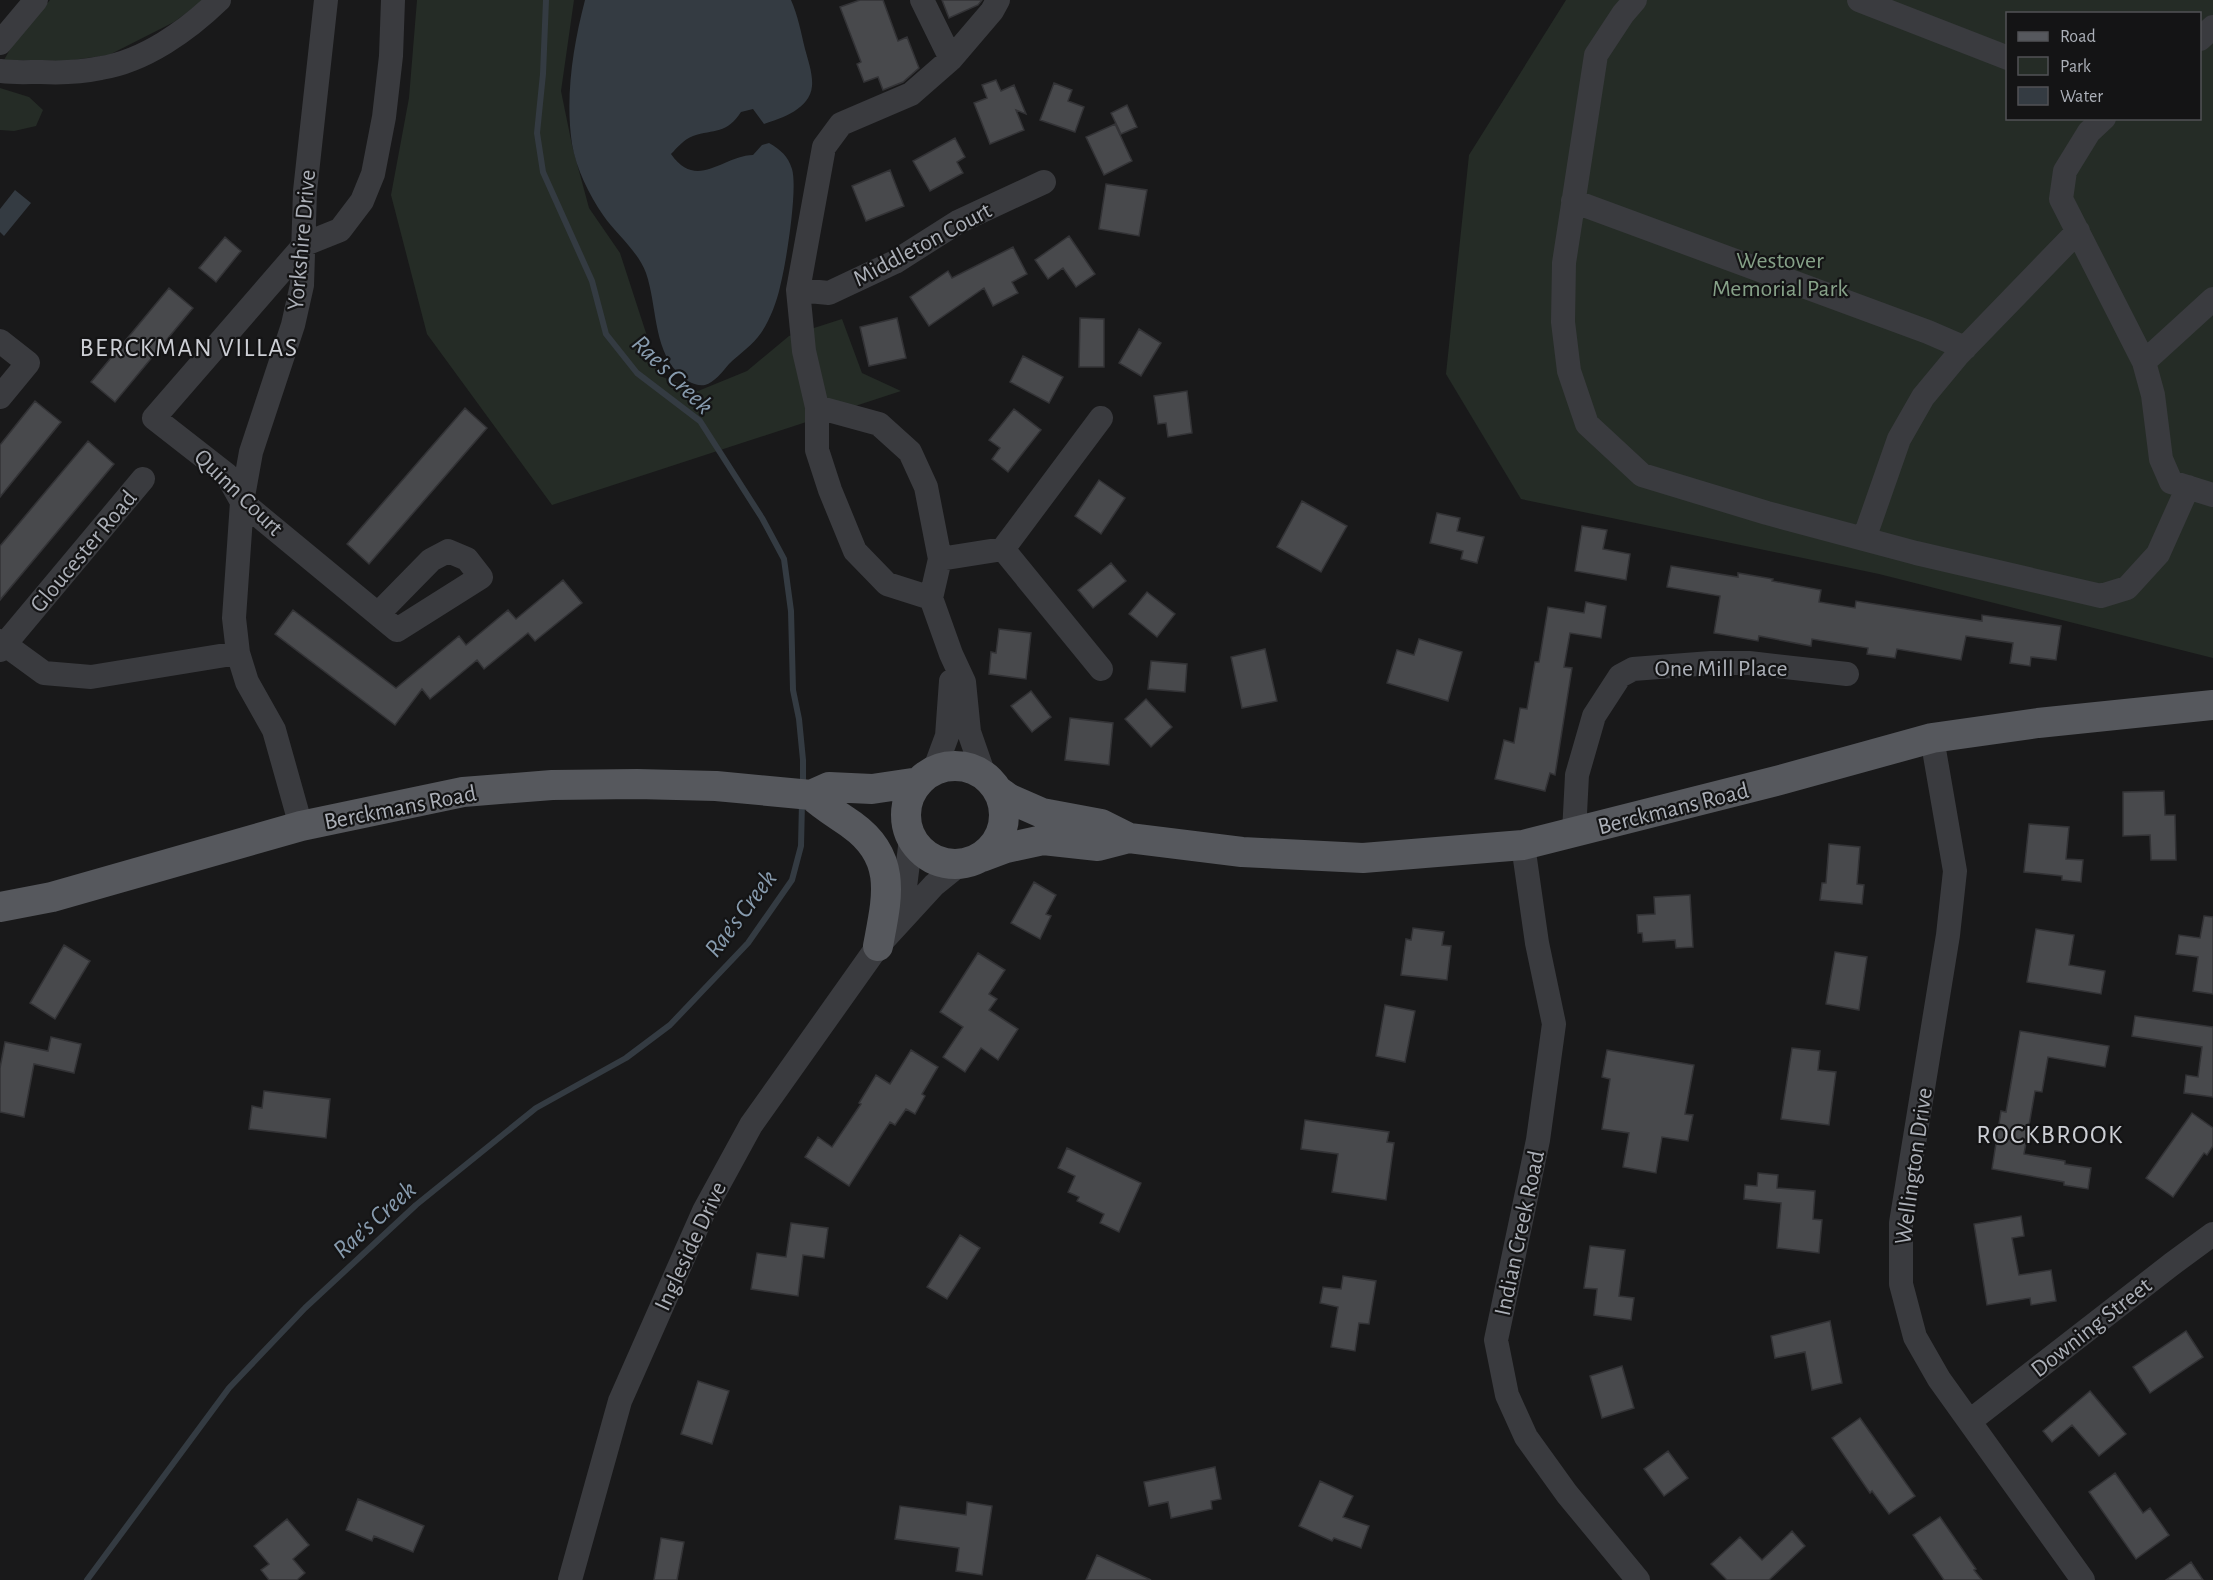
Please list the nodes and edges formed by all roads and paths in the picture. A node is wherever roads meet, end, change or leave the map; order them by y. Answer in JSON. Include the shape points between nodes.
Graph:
{"nodes":[{"id":1,"x":36,"y":0,"type":"edge"},
{"id":2,"x":219,"y":0,"type":"edge"},
{"id":3,"x":326,"y":0,"type":"edge"},
{"id":4,"x":393,"y":0,"type":"edge"},
{"id":5,"x":922,"y":0,"type":"edge"},
{"id":6,"x":999,"y":0,"type":"edge"},
{"id":7,"x":1635,"y":0,"type":"edge"},
{"id":8,"x":1859,"y":0,"type":"edge"},
{"id":9,"x":2213,"y":27,"type":"edge"},
{"id":10,"x":2201,"y":37,"type":"edge"},
{"id":11,"x":0,"y":43,"type":"edge"},
{"id":12,"x":2006,"y":58,"type":"edge"},
{"id":13,"x":951,"y":59,"type":"junction"},
{"id":14,"x":0,"y":71,"type":"edge"},
{"id":15,"x":2102,"y":120,"type":"edge"},
{"id":16,"x":1044,"y":182,"type":"dead end"},
{"id":17,"x":1573,"y":201,"type":"junction"},
{"id":18,"x":2078,"y":231,"type":"junction"},
{"id":19,"x":305,"y":244,"type":"junction"},
{"id":20,"x":798,"y":290,"type":"junction"},
{"id":21,"x":2210,"y":305,"type":"edge"},
{"id":22,"x":0,"y":341,"type":"edge"},
{"id":23,"x":1965,"y":348,"type":"junction"},
{"id":24,"x":2144,"y":362,"type":"junction"},
{"id":25,"x":0,"y":397,"type":"edge"},
{"id":26,"x":817,"y":407,"type":"junction"},
{"id":27,"x":1101,"y":418,"type":"dead end"},
{"id":28,"x":143,"y":479,"type":"dead end"},
{"id":29,"x":2188,"y":487,"type":"junction"},
{"id":30,"x":2213,"y":495,"type":"edge"},
{"id":31,"x":242,"y":502,"type":"junction"},
{"id":32,"x":1864,"y":539,"type":"junction"},
{"id":33,"x":1003,"y":549,"type":"junction"},
{"id":34,"x":940,"y":559,"type":"junction"},
{"id":35,"x":931,"y":598,"type":"junction"},
{"id":36,"x":378,"y":614,"type":"dead end"},
{"id":37,"x":2,"y":645,"type":"edge"},
{"id":38,"x":238,"y":653,"type":"junction"},
{"id":39,"x":951,"y":654,"type":"junction"},
{"id":40,"x":1101,"y":669,"type":"dead end"},
{"id":41,"x":1847,"y":674,"type":"dead end"},
{"id":42,"x":2213,"y":705,"type":"edge"},
{"id":43,"x":1932,"y":738,"type":"junction"},
{"id":44,"x":926,"y":776,"type":"junction"},
{"id":45,"x":991,"y":783,"type":"junction"},
{"id":46,"x":818,"y":802,"type":"junction"},
{"id":47,"x":301,"y":826,"type":"junction"},
{"id":48,"x":1574,"y":833,"type":"junction"},
{"id":49,"x":910,"y":837,"type":"junction"},
{"id":50,"x":1129,"y":838,"type":"junction"},
{"id":51,"x":1523,"y":845,"type":"junction"},
{"id":52,"x":971,"y":860,"type":"junction"},
{"id":53,"x":0,"y":907,"type":"edge"},
{"id":54,"x":878,"y":946,"type":"junction"},
{"id":55,"x":2213,"y":1234,"type":"edge"},
{"id":56,"x":1970,"y":1421,"type":"junction"},
{"id":57,"x":570,"y":1580,"type":"edge"},
{"id":58,"x":1638,"y":1580,"type":"edge"},
{"id":59,"x":2084,"y":1580,"type":"edge"}],
"edges":[{"from":1,"to":11,"type":"street"},
{"from":2,"to":14,"type":"street","via":[[178,33],[140,56],[103,68],[58,73]]},
{"from":3,"to":19,"type":"street","name":"Yorkshire Drive","via":[[305,191]]},
{"from":4,"to":19,"type":"street","via":[[384,117],[373,174],[362,201],[340,230]]},
{"from":5,"to":13,"type":"street"},
{"from":6,"to":13,"type":"street"},
{"from":7,"to":17,"type":"street","via":[[1596,55]]},
{"from":8,"to":12,"type":"street"},
{"from":9,"to":10,"type":"street"},
{"from":13,"to":20,"type":"street","via":[[911,94],[841,124],[824,147]]},
{"from":15,"to":18,"type":"street","via":[[2089,132],[2065,171],[2061,199]]},
{"from":16,"to":20,"type":"street","name":"Middleton Court","via":[[958,222],[895,262],[830,294]]},
{"from":17,"to":23,"type":"street"},
{"from":17,"to":32,"type":"street","via":[[1564,263],[1563,322],[1569,371],[1587,424],[1642,475]]},
{"from":18,"to":23,"type":"street"},
{"from":18,"to":24,"type":"street"},
{"from":19,"to":31,"type":"street","name":"Yorkshire Drive","via":[[302,285],[293,325],[251,452]]},
{"from":19,"to":31,"type":"street","name":"Quinn Court","via":[[154,418],[227,475]]},
{"from":20,"to":26,"type":"street","via":[[804,351]]},
{"from":21,"to":24,"type":"street"},
{"from":22,"to":25,"type":"street","via":[[28,363]]},
{"from":23,"to":32,"type":"street","via":[[1923,397],[1899,439]]},
{"from":24,"to":29,"type":"street","via":[[2153,395],[2161,459],[2171,482]]},
{"from":26,"to":34,"type":"street","via":[[879,424],[909,452],[926,486]]},
{"from":26,"to":35,"type":"street","via":[[817,450],[855,551],[887,584]]},
{"from":27,"to":33,"type":"street"},
{"from":28,"to":37,"type":"street","name":"Gloucester Road"},
{"from":29,"to":30,"type":"street"},
{"from":29,"to":32,"type":"street","via":[[2158,554],[2127,588],[2101,596]]},
{"from":31,"to":36,"type":"street","name":"Quinn Court"},
{"from":31,"to":38,"type":"street","name":"Yorkshire Drive","via":[[234,618]]},
{"from":33,"to":34,"type":"street"},
{"from":33,"to":40,"type":"street"},
{"from":34,"to":35,"type":"street"},
{"from":35,"to":39,"type":"street"},
{"from":37,"to":38,"type":"street","via":[[44,673],[92,677]]},
{"from":38,"to":47,"type":"street","name":"Yorkshire Drive","via":[[247,682],[274,730]]},
{"from":39,"to":44,"type":"street","via":[[947,736]]},
{"from":39,"to":45,"type":"street","via":[[964,682],[969,732]]},
{"from":41,"to":48,"type":"street","name":"One Mill Place","via":[[1749,663],[1711,663],[1633,669],[1620,676],[1594,716],[1577,775]]},
{"from":42,"to":43,"type":"main road","name":"Berckmans Road"},
{"from":43,"to":48,"type":"main road","name":"Berckmans Road"},
{"from":43,"to":56,"type":"street","name":"Wellington Drive","via":[[1955,871],[1901,1223],[1901,1284],[1915,1336],[1939,1379]]},
{"from":44,"to":45,"type":"main road","via":[[954,765],[970,768]]},
{"from":44,"to":46,"type":"main road","name":"Berckmans Road","via":[[872,789],[829,787]]},
{"from":44,"to":49,"type":"main road","via":[[912,790],[906,806],[905,823]]},
{"from":45,"to":50,"type":"main road","name":"Berckmans Road","via":[[1008,798],[1042,813],[1101,824]]},
{"from":45,"to":52,"type":"main road","via":[[1002,801],[1001,832],[993,846]]},
{"from":46,"to":47,"type":"main road","name":"Berckmans Road","via":[[716,786],[552,785],[463,792]]},
{"from":46,"to":49,"type":"main road","name":"Berckmans Road","via":[[882,820]]},
{"from":46,"to":54,"type":"main road","via":[[868,837],[879,853],[887,901]]},
{"from":47,"to":53,"type":"main road","name":"Berckmans Road","via":[[52,897]]},
{"from":48,"to":51,"type":"main road","name":"Berckmans Road"},
{"from":49,"to":52,"type":"main road","via":[[922,853],[936,862],[952,865]]},
{"from":49,"to":54,"type":"street","name":"Ingleside Drive","via":[[904,895]]},
{"from":50,"to":51,"type":"main road","name":"Berckmans Road","via":[[1242,852],[1363,858]]},
{"from":50,"to":52,"type":"main road","name":"Berckmans Road","via":[[1098,846],[1043,840]]},
{"from":51,"to":58,"type":"street","name":"Indian Creek Road","via":[[1554,1024],[1538,1140],[1496,1340],[1507,1395],[1526,1437]]},
{"from":52,"to":54,"type":"street","name":"Ingleside Drive","via":[[934,885]]},
{"from":54,"to":57,"type":"street","name":"Ingleside Drive","via":[[751,1125],[704,1211],[620,1401]]},
{"from":55,"to":56,"type":"street","name":"Downing Street"},
{"from":56,"to":59,"type":"street","name":"Wellington Drive"}]}
